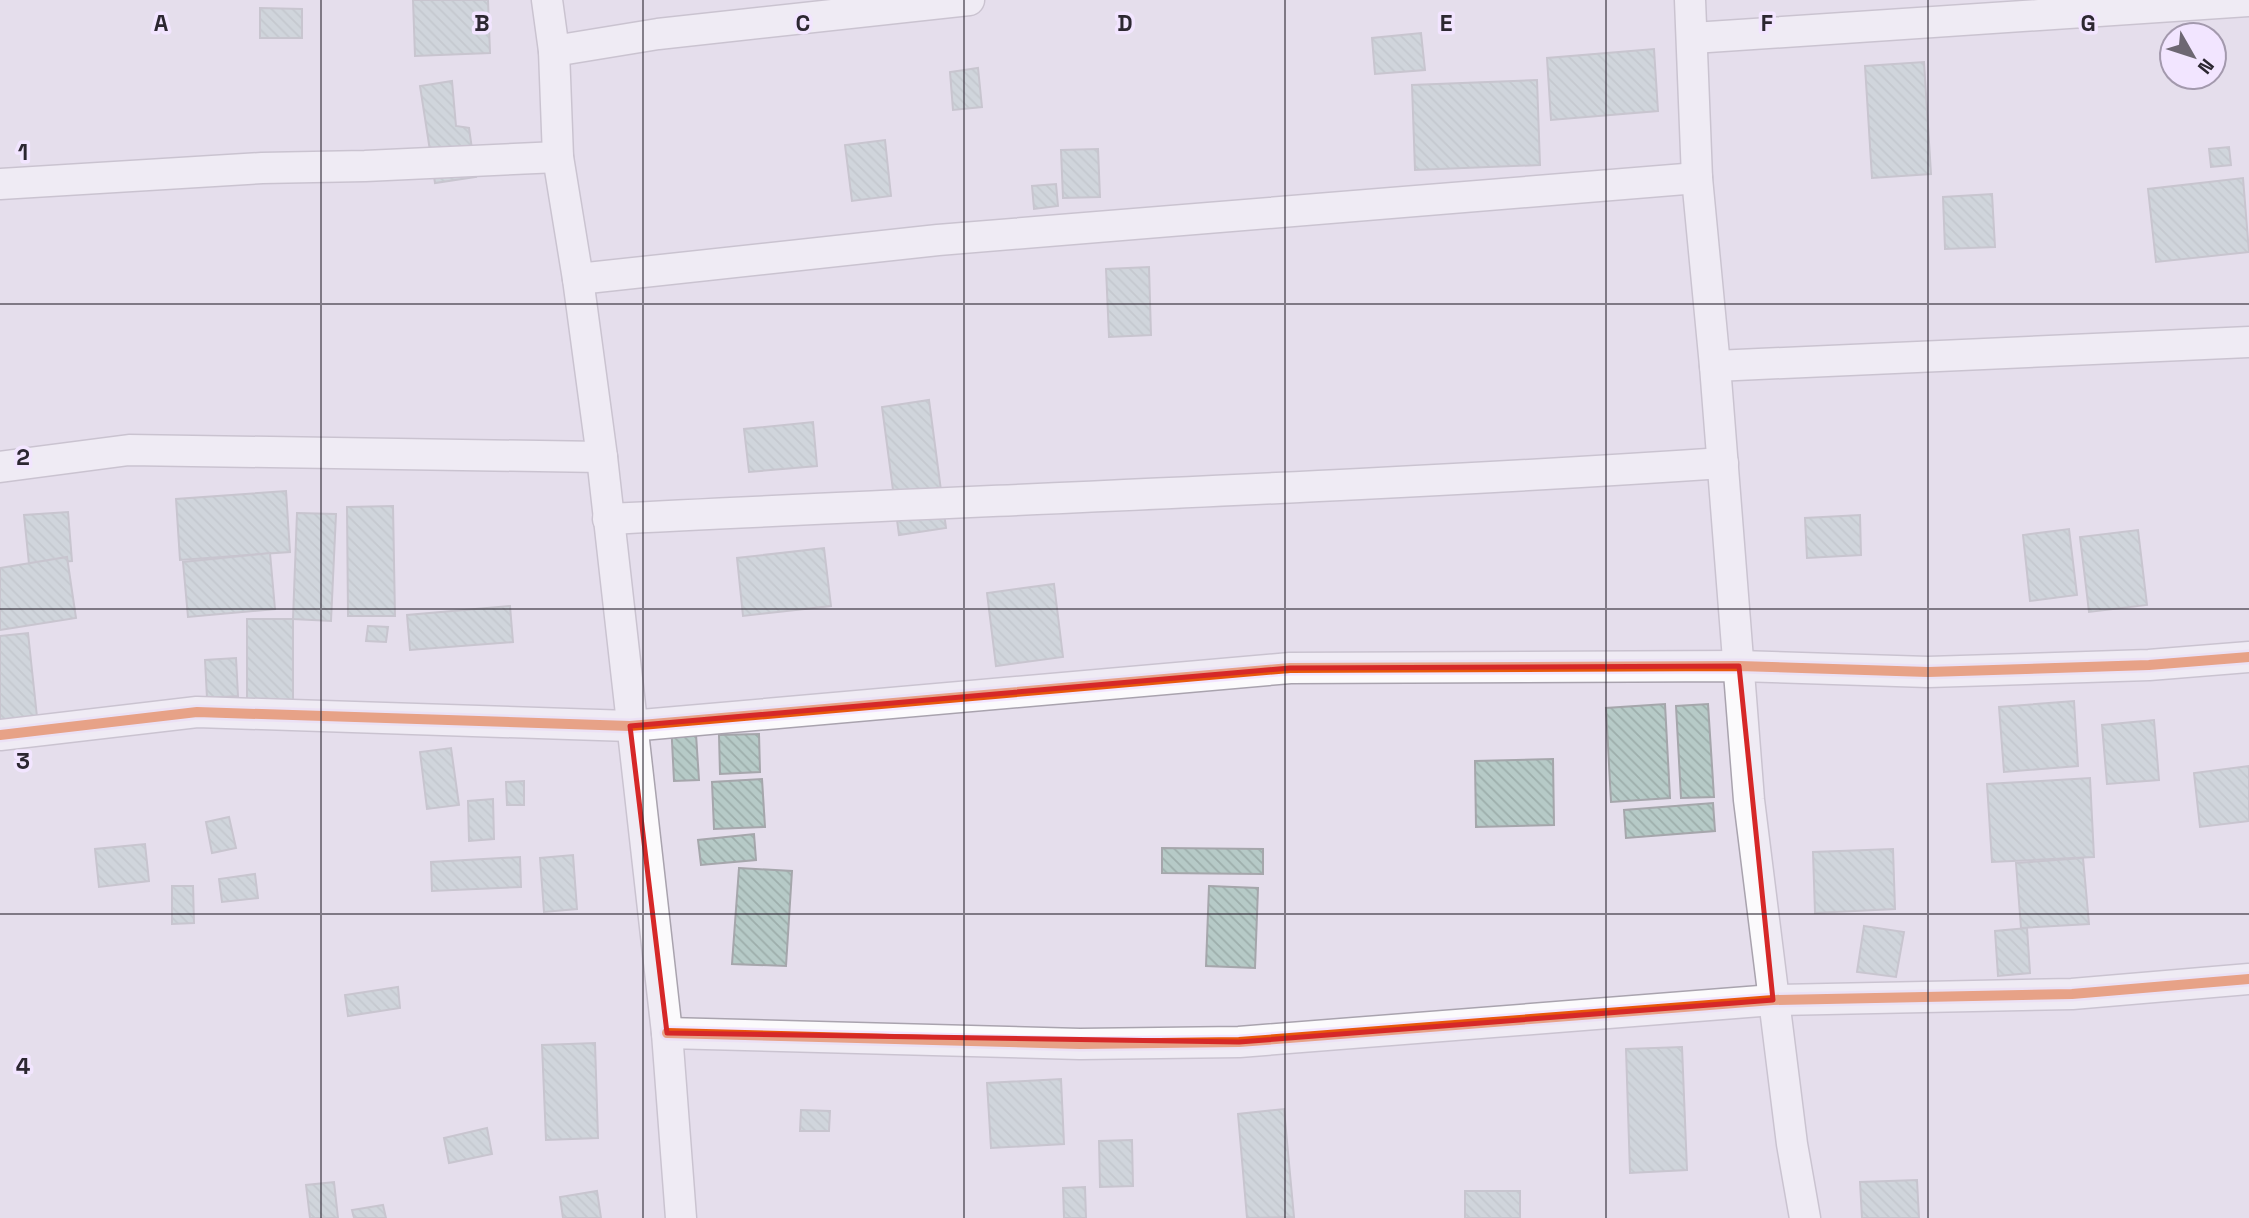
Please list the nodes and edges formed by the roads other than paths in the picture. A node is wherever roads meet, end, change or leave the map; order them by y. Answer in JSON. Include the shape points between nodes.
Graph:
{"nodes":[{"id":1,"x":547,"y":0,"type":"edge"},
{"id":2,"x":969,"y":0,"type":"edge"},
{"id":3,"x":1690,"y":0,"type":"edge"},
{"id":4,"x":2249,"y":1,"type":"edge"},
{"id":5,"x":1693,"y":38,"type":"junction"},
{"id":6,"x":554,"y":51,"type":"junction"},
{"id":7,"x":558,"y":157,"type":"junction"},
{"id":8,"x":1697,"y":178,"type":"junction"},
{"id":9,"x":0,"y":184,"type":"edge"},
{"id":10,"x":578,"y":279,"type":"junction"},
{"id":11,"x":2249,"y":342,"type":"edge"},
{"id":12,"x":1715,"y":366,"type":"junction"},
{"id":13,"x":602,"y":457,"type":"junction"},
{"id":14,"x":1723,"y":463,"type":"junction"},
{"id":15,"x":0,"y":467,"type":"edge"},
{"id":16,"x":608,"y":519,"type":"junction"},
{"id":17,"x":2249,"y":657,"type":"edge"},
{"id":18,"x":1739,"y":666,"type":"junction"},
{"id":19,"x":630,"y":726,"type":"junction"},
{"id":20,"x":0,"y":735,"type":"edge"},
{"id":21,"x":2249,"y":979,"type":"edge"},
{"id":22,"x":1773,"y":1000,"type":"junction"},
{"id":23,"x":667,"y":1033,"type":"junction"},
{"id":24,"x":681,"y":1218,"type":"edge"},
{"id":25,"x":1805,"y":1218,"type":"edge"}],
"edges":[{"from":1,"to":6,"type":"street"},
{"from":2,"to":6,"type":"street","via":[[658,34]]},
{"from":3,"to":5,"type":"street"},
{"from":4,"to":5,"type":"street"},
{"from":5,"to":8,"type":"street"},
{"from":6,"to":7,"type":"street"},
{"from":7,"to":9,"type":"street"},
{"from":7,"to":10,"type":"street"},
{"from":8,"to":10,"type":"street","via":[[938,240]]},
{"from":8,"to":12,"type":"street"},
{"from":10,"to":13,"type":"street"},
{"from":11,"to":12,"type":"street"},
{"from":12,"to":14,"type":"street"},
{"from":13,"to":15,"type":"street","via":[[129,450]]},
{"from":13,"to":16,"type":"street"},
{"from":14,"to":16,"type":"street","via":[[1477,480]]},
{"from":14,"to":18,"type":"street"},
{"from":16,"to":19,"type":"street"},
{"from":17,"to":18,"type":"street","via":[[1928,672]]},
{"from":18,"to":19,"type":"street","via":[[1290,668]]},
{"from":18,"to":22,"type":"street","via":[[1749,800]]},
{"from":19,"to":20,"type":"street","via":[[197,712]]},
{"from":19,"to":23,"type":"street"},
{"from":21,"to":22,"type":"street","via":[[2072,994]]},
{"from":22,"to":23,"type":"street","via":[[1239,1042],[1080,1044]]},
{"from":22,"to":25,"type":"street"},
{"from":23,"to":24,"type":"street"}]}
